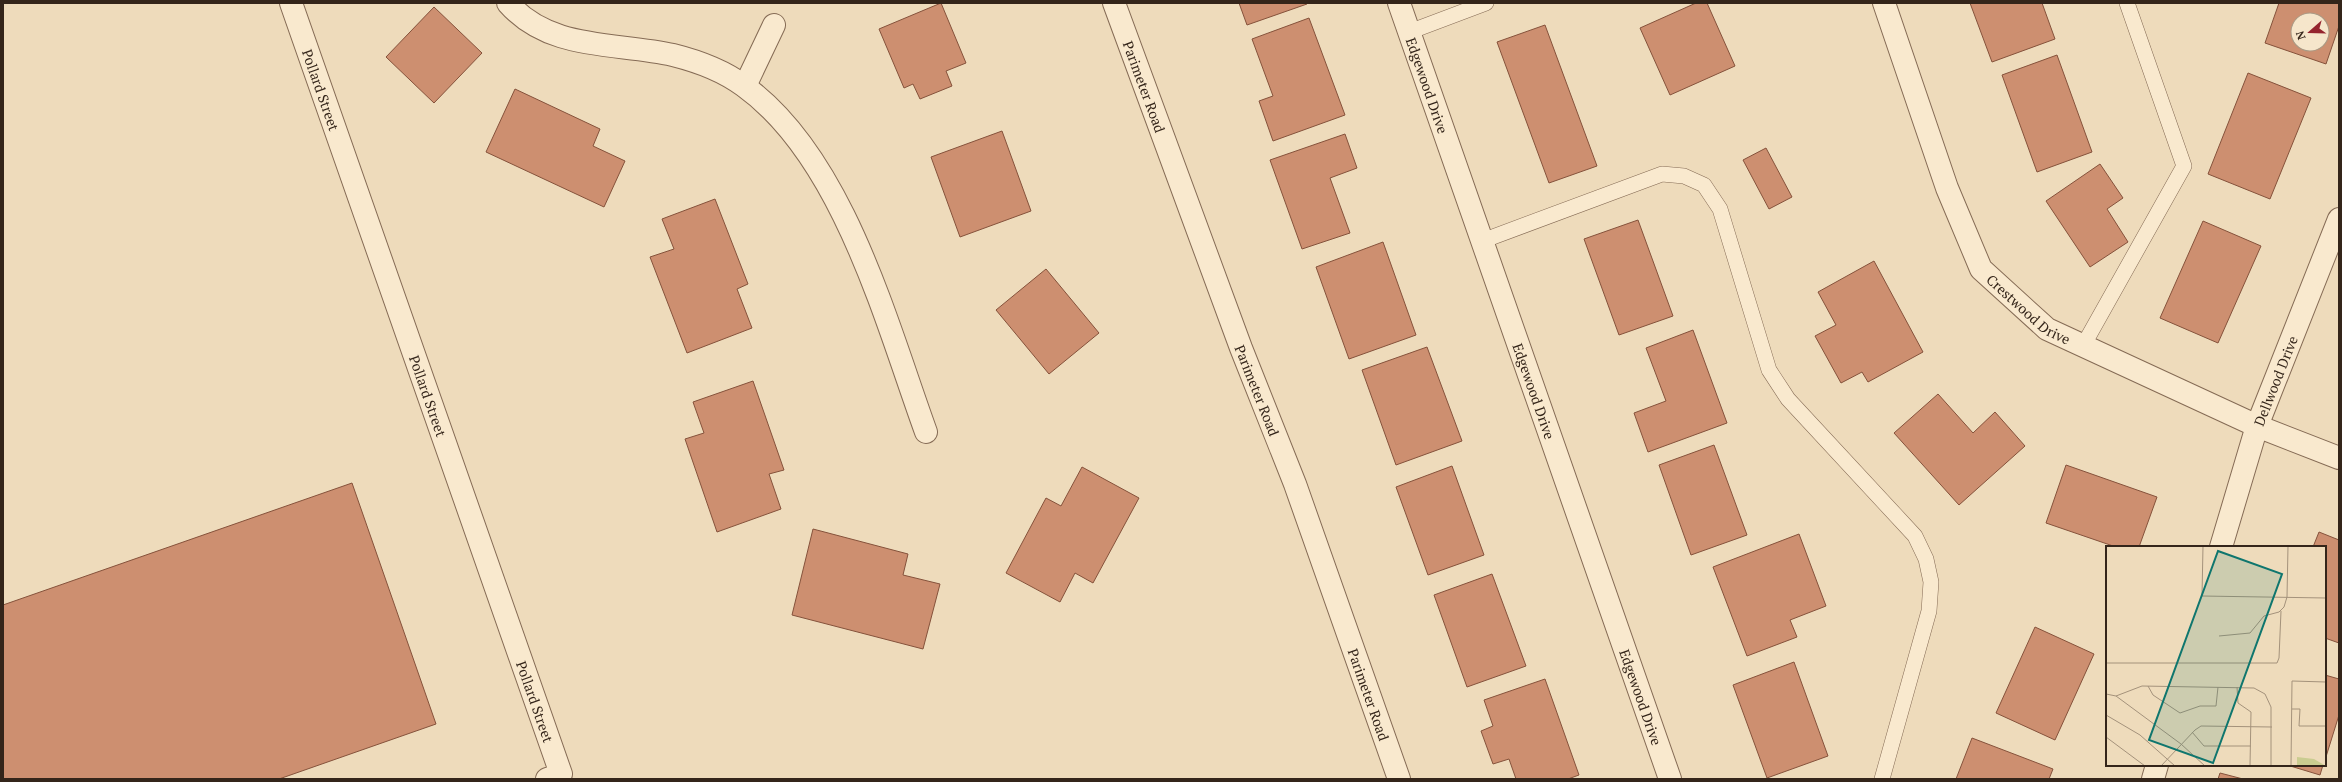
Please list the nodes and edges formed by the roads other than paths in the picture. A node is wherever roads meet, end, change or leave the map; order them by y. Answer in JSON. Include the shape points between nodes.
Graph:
{"nodes":[{"id":1,"x":291,"y":3,"type":"edge"},
{"id":2,"x":508,"y":3,"type":"edge"},
{"id":3,"x":1114,"y":3,"type":"edge"},
{"id":4,"x":1399,"y":3,"type":"edge"},
{"id":5,"x":1486,"y":3,"type":"edge"},
{"id":6,"x":1884,"y":3,"type":"edge"},
{"id":7,"x":2127,"y":3,"type":"edge"},
{"id":8,"x":774,"y":25,"type":"dead end"},
{"id":9,"x":1410,"y":32,"type":"junction"},
{"id":10,"x":745,"y":86,"type":"junction"},
{"id":11,"x":2339,"y":219,"type":"edge"},
{"id":12,"x":1482,"y":241,"type":"junction"},
{"id":13,"x":2083,"y":346,"type":"junction"},
{"id":14,"x":2257,"y":426,"type":"junction"},
{"id":15,"x":926,"y":432,"type":"dead end"},
{"id":16,"x":2339,"y":458,"type":"edge"},
{"id":17,"x":2221,"y":546,"type":"edge"},
{"id":18,"x":2157,"y":766,"type":"edge"},
{"id":19,"x":547,"y":779,"type":"edge"},
{"id":20,"x":1398,"y":779,"type":"edge"},
{"id":21,"x":1670,"y":779,"type":"edge"},
{"id":22,"x":1882,"y":779,"type":"edge"},
{"id":23,"x":2153,"y":779,"type":"edge"}],
"edges":[{"from":1,"to":19,"type":"street","name":"Pollard Street","via":[[561,774]]},
{"from":2,"to":10,"type":"street","via":[[531,22],[555,35],[582,43],[654,51],[687,59],[717,70]]},
{"from":3,"to":20,"type":"street","name":"Parimeter Road","via":[[1241,348],[1295,484]]},
{"from":4,"to":9,"type":"street","name":"Edgewood Drive"},
{"from":5,"to":9,"type":"lane"},
{"from":6,"to":13,"type":"street","name":"Crestwood Drive","via":[[1947,188],[1981,269],[2048,329]]},
{"from":7,"to":13,"type":"lane","via":[[2184,166]]},
{"from":8,"to":10,"type":"street"},
{"from":9,"to":12,"type":"street","name":"Edgewood Drive"},
{"from":10,"to":15,"type":"street","via":[[775,114],[800,143],[846,218]]},
{"from":11,"to":14,"type":"street","name":"Dellwood Drive"},
{"from":12,"to":21,"type":"street","name":"Edgewood Drive"},
{"from":12,"to":22,"type":"lane","via":[[1662,174],[1684,176],[1704,185],[1720,209],[1769,370],[1788,399],[1915,536],[1926,559],[1931,582],[1929,611]]},
{"from":13,"to":14,"type":"street","name":"Crestwood Drive"},
{"from":14,"to":16,"type":"street","name":"Crestwood Drive"},
{"from":14,"to":17,"type":"street","name":"Dellwood Drive"},
{"from":18,"to":23,"type":"street"}]}
